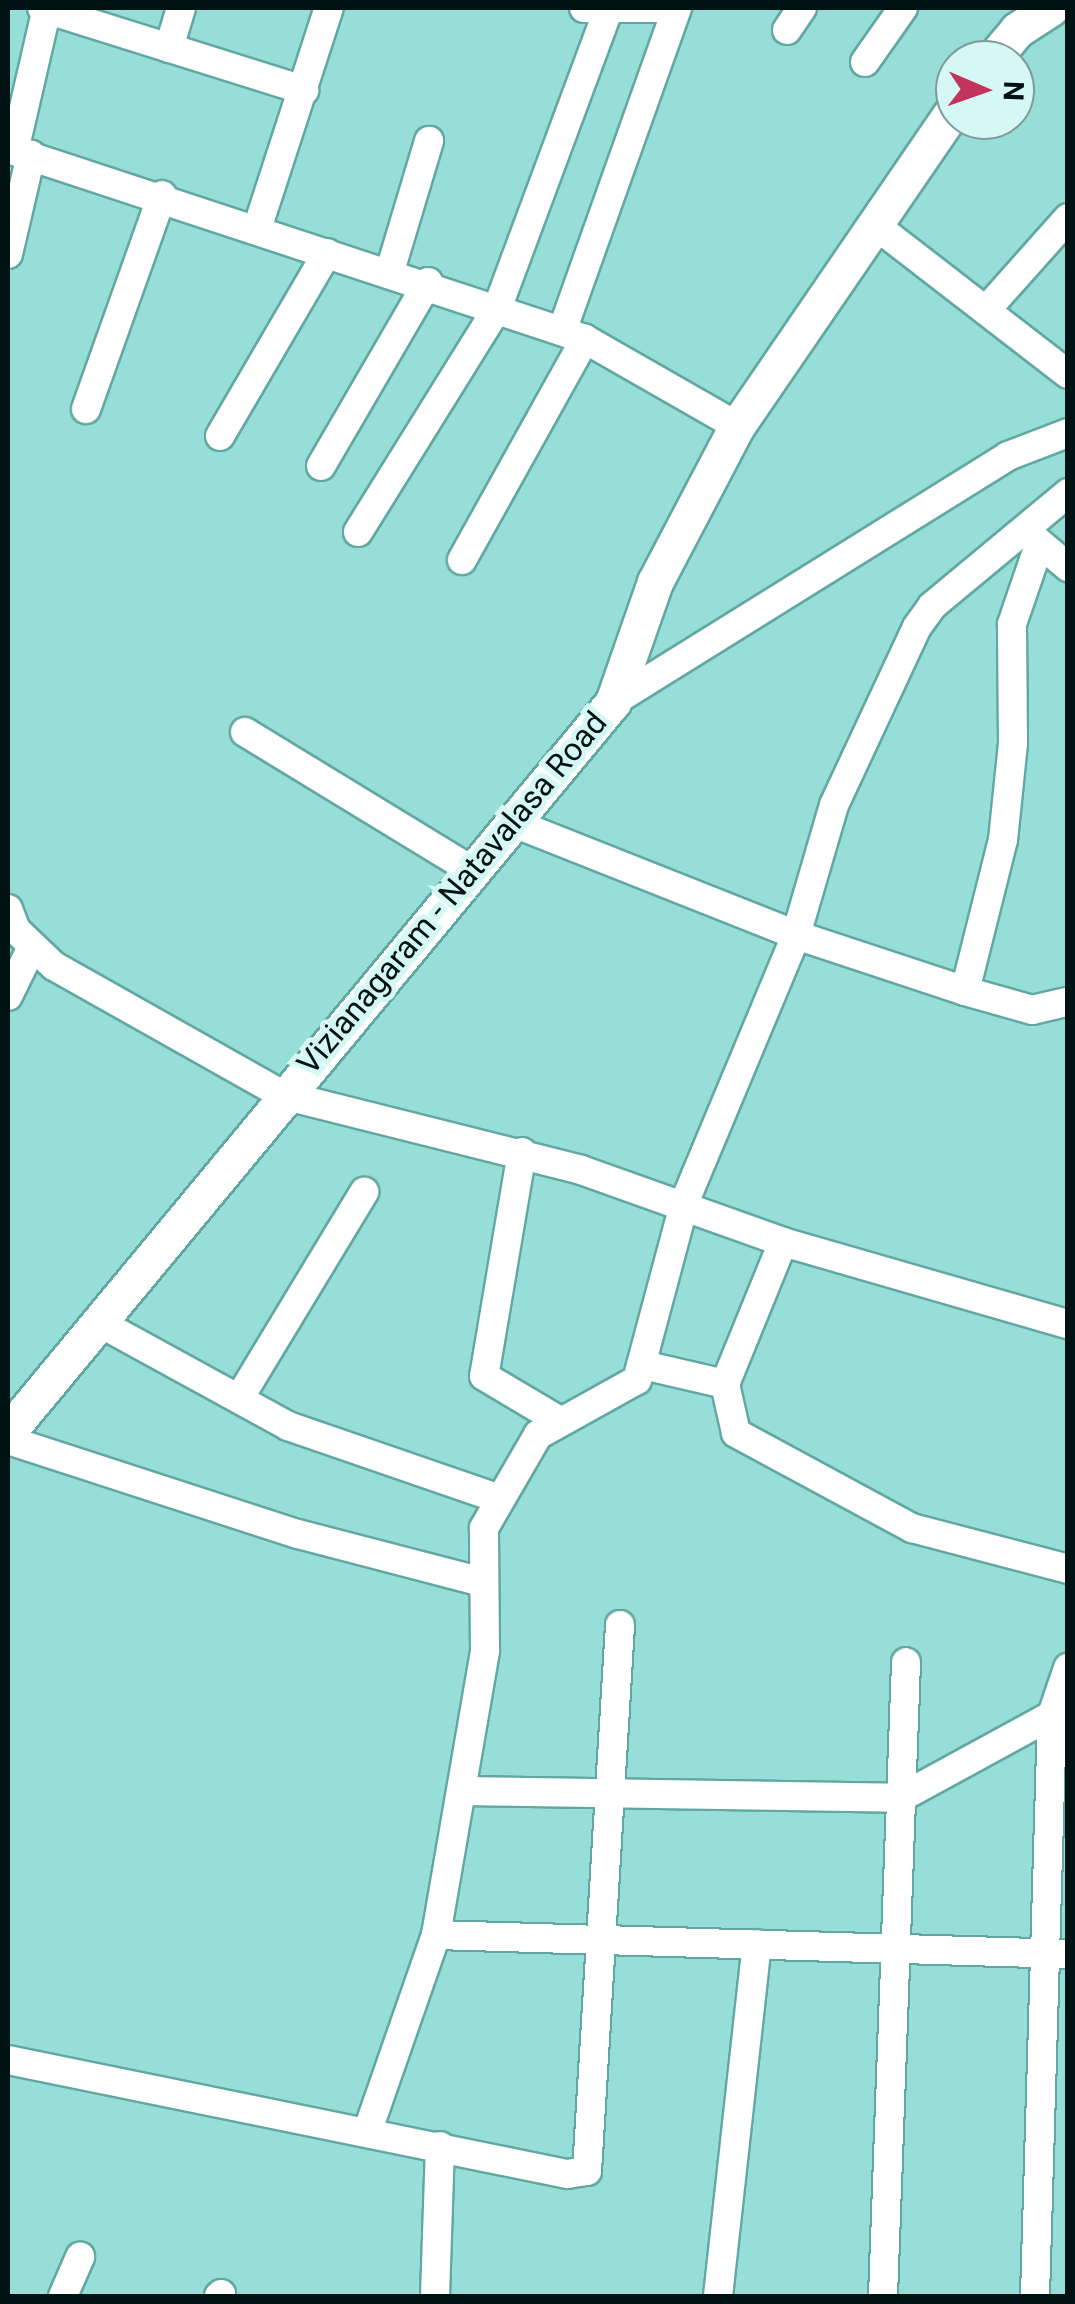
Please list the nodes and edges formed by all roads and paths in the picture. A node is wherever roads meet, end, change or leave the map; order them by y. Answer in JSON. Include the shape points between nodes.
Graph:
{"nodes":[{"id":1,"x":45,"y":8,"type":"edge"},
{"id":2,"x":182,"y":8,"type":"edge"},
{"id":3,"x":329,"y":8,"type":"edge"},
{"id":4,"x":675,"y":8,"type":"edge"},
{"id":5,"x":904,"y":8,"type":"edge"},
{"id":6,"x":596,"y":9,"type":"edge"},
{"id":7,"x":1037,"y":10,"type":"edge"},
{"id":8,"x":1010,"y":40,"type":"edge"},
{"id":9,"x":168,"y":48,"type":"junction"},
{"id":10,"x":865,"y":62,"type":"dead end"},
{"id":11,"x":304,"y":90,"type":"junction"},
{"id":12,"x":935,"y":137,"type":"edge"},
{"id":13,"x":429,"y":141,"type":"dead end"},
{"id":14,"x":17,"y":152,"type":"edge"},
{"id":15,"x":162,"y":195,"type":"junction"},
{"id":16,"x":1068,"y":218,"type":"edge"},
{"id":17,"x":875,"y":225,"type":"junction"},
{"id":18,"x":257,"y":229,"type":"junction"},
{"id":19,"x":8,"y":254,"type":"edge"},
{"id":20,"x":327,"y":254,"type":"junction"},
{"id":21,"x":390,"y":272,"type":"junction"},
{"id":22,"x":428,"y":282,"type":"junction"},
{"id":23,"x":497,"y":309,"type":"junction"},
{"id":24,"x":987,"y":309,"type":"junction"},
{"id":25,"x":573,"y":335,"type":"junction"},
{"id":26,"x":1068,"y":374,"type":"edge"},
{"id":27,"x":86,"y":409,"type":"dead end"},
{"id":28,"x":737,"y":426,"type":"junction"},
{"id":29,"x":1068,"y":434,"type":"edge"},
{"id":30,"x":220,"y":436,"type":"dead end"},
{"id":31,"x":321,"y":466,"type":"dead end"},
{"id":32,"x":1068,"y":493,"type":"edge"},
{"id":33,"x":358,"y":532,"type":"dead end"},
{"id":34,"x":1032,"y":537,"type":"junction"},
{"id":35,"x":462,"y":560,"type":"dead end"},
{"id":36,"x":1068,"y":568,"type":"edge"},
{"id":37,"x":614,"y":702,"type":"junction"},
{"id":38,"x":246,"y":732,"type":"dead end"},
{"id":39,"x":516,"y":824,"type":"junction"},
{"id":40,"x":474,"y":872,"type":"junction"},
{"id":41,"x":8,"y":909,"type":"edge"},
{"id":42,"x":796,"y":935,"type":"junction"},
{"id":43,"x":32,"y":948,"type":"junction"},
{"id":44,"x":965,"y":992,"type":"junction"},
{"id":45,"x":8,"y":996,"type":"edge"},
{"id":46,"x":1067,"y":1002,"type":"edge"},
{"id":47,"x":283,"y":1095,"type":"junction"},
{"id":48,"x":522,"y":1152,"type":"junction"},
{"id":49,"x":364,"y":1192,"type":"dead end"},
{"id":50,"x":685,"y":1201,"type":"junction"},
{"id":51,"x":783,"y":1242,"type":"junction"},
{"id":52,"x":100,"y":1323,"type":"junction"},
{"id":53,"x":1068,"y":1324,"type":"edge"},
{"id":54,"x":643,"y":1365,"type":"junction"},
{"id":55,"x":726,"y":1384,"type":"junction"},
{"id":56,"x":240,"y":1397,"type":"junction"},
{"id":57,"x":558,"y":1420,"type":"junction"},
{"id":58,"x":8,"y":1432,"type":"edge"},
{"id":59,"x":8,"y":1440,"type":"edge"},
{"id":60,"x":497,"y":1498,"type":"junction"},
{"id":61,"x":1068,"y":1568,"type":"edge"},
{"id":62,"x":479,"y":1581,"type":"junction"},
{"id":63,"x":620,"y":1625,"type":"dead end"},
{"id":64,"x":906,"y":1662,"type":"dead end"},
{"id":65,"x":1068,"y":1668,"type":"edge"},
{"id":66,"x":1052,"y":1715,"type":"junction"},
{"id":67,"x":462,"y":1790,"type":"junction"},
{"id":68,"x":613,"y":1795,"type":"junction"},
{"id":69,"x":900,"y":1798,"type":"junction"},
{"id":70,"x":436,"y":1935,"type":"junction"},
{"id":71,"x":608,"y":1935,"type":"junction"},
{"id":72,"x":757,"y":1944,"type":"junction"},
{"id":73,"x":895,"y":1946,"type":"junction"},
{"id":74,"x":1054,"y":1953,"type":"edge"},
{"id":75,"x":8,"y":2060,"type":"edge"},
{"id":76,"x":368,"y":2130,"type":"junction"},
{"id":77,"x":440,"y":2146,"type":"junction"},
{"id":78,"x":80,"y":2257,"type":"dead end"},
{"id":79,"x":63,"y":2296,"type":"edge"},
{"id":80,"x":435,"y":2296,"type":"edge"},
{"id":81,"x":718,"y":2296,"type":"edge"},
{"id":82,"x":882,"y":2296,"type":"edge"},
{"id":83,"x":1036,"y":2296,"type":"edge"}],
"edges":[{"from":1,"to":9,"type":"street"},
{"from":1,"to":14,"type":"street"},
{"from":2,"to":9,"type":"street"},
{"from":3,"to":11,"type":"street"},
{"from":4,"to":6,"type":"street"},
{"from":4,"to":25,"type":"street"},
{"from":5,"to":10,"type":"street"},
{"from":6,"to":23,"type":"street"},
{"from":7,"to":8,"type":"main road"},
{"from":9,"to":11,"type":"street"},
{"from":11,"to":18,"type":"street"},
{"from":12,"to":17,"type":"main road","name":"Vizianagaram - Natavalasa Road"},
{"from":13,"to":21,"type":"street"},
{"from":14,"to":15,"type":"street"},
{"from":14,"to":19,"type":"street"},
{"from":15,"to":18,"type":"street"},
{"from":15,"to":27,"type":"street"},
{"from":16,"to":24,"type":"street"},
{"from":17,"to":24,"type":"street"},
{"from":17,"to":28,"type":"main road","name":"Vizianagaram - Natavalasa Road"},
{"from":18,"to":20,"type":"street"},
{"from":20,"to":21,"type":"street"},
{"from":20,"to":30,"type":"street"},
{"from":21,"to":22,"type":"street"},
{"from":22,"to":23,"type":"street"},
{"from":22,"to":31,"type":"street"},
{"from":23,"to":25,"type":"street"},
{"from":23,"to":33,"type":"street"},
{"from":24,"to":26,"type":"street"},
{"from":25,"to":28,"type":"street"},
{"from":25,"to":35,"type":"street"},
{"from":28,"to":37,"type":"main road","name":"Vizianagaram - Natavalasa Road","via":[[655,582]]},
{"from":29,"to":37,"type":"street","via":[[1008,456]]},
{"from":32,"to":34,"type":"street"},
{"from":34,"to":36,"type":"street"},
{"from":34,"to":42,"type":"street","via":[[917,627],[834,804]]},
{"from":34,"to":44,"type":"street","via":[[1012,624],[1013,742],[1003,840]]},
{"from":37,"to":39,"type":"main road","name":"Vizianagaram - Natavalasa Road"},
{"from":38,"to":40,"type":"street"},
{"from":39,"to":40,"type":"main road","name":"Vizianagaram - Natavalasa Road"},
{"from":39,"to":42,"type":"street"},
{"from":40,"to":47,"type":"main road","name":"Vizianagaram - Natavalasa Road"},
{"from":41,"to":43,"type":"street"},
{"from":42,"to":44,"type":"street"},
{"from":42,"to":50,"type":"street"},
{"from":43,"to":45,"type":"street"},
{"from":43,"to":47,"type":"street"},
{"from":44,"to":46,"type":"street","via":[[1032,1010]]},
{"from":47,"to":48,"type":"street"},
{"from":47,"to":52,"type":"main road","name":"Vizianagaram - Natavalasa Road"},
{"from":48,"to":50,"type":"street"},
{"from":48,"to":57,"type":"street","via":[[484,1376]]},
{"from":49,"to":56,"type":"street"},
{"from":50,"to":51,"type":"street"},
{"from":50,"to":54,"type":"street"},
{"from":51,"to":53,"type":"street"},
{"from":51,"to":55,"type":"street"},
{"from":52,"to":56,"type":"street"},
{"from":52,"to":58,"type":"main road","name":"Vizianagaram - Natavalasa Road"},
{"from":54,"to":55,"type":"street"},
{"from":54,"to":57,"type":"street","via":[[630,1388]]},
{"from":55,"to":61,"type":"street","via":[[729,1421],[744,1440],[912,1528]]},
{"from":56,"to":60,"type":"street","via":[[288,1426]]},
{"from":57,"to":60,"type":"street","via":[[538,1436]]},
{"from":59,"to":62,"type":"street","via":[[298,1534]]},
{"from":60,"to":62,"type":"street","via":[[479,1550]]},
{"from":62,"to":67,"type":"street","via":[[485,1650]]},
{"from":63,"to":68,"type":"street"},
{"from":64,"to":69,"type":"street"},
{"from":65,"to":66,"type":"street"},
{"from":66,"to":69,"type":"street"},
{"from":66,"to":74,"type":"street"},
{"from":67,"to":68,"type":"street"},
{"from":67,"to":70,"type":"street"},
{"from":68,"to":69,"type":"street"},
{"from":68,"to":71,"type":"street"},
{"from":69,"to":73,"type":"street"},
{"from":70,"to":71,"type":"street"},
{"from":70,"to":76,"type":"street"},
{"from":71,"to":72,"type":"street"},
{"from":71,"to":77,"type":"street","via":[[588,2171],[566,2174]]},
{"from":72,"to":73,"type":"street"},
{"from":72,"to":81,"type":"street"},
{"from":73,"to":74,"type":"street"},
{"from":73,"to":82,"type":"street"},
{"from":74,"to":83,"type":"street"},
{"from":75,"to":76,"type":"street"},
{"from":76,"to":77,"type":"street"},
{"from":77,"to":80,"type":"street"},
{"from":78,"to":79,"type":"street"}]}
